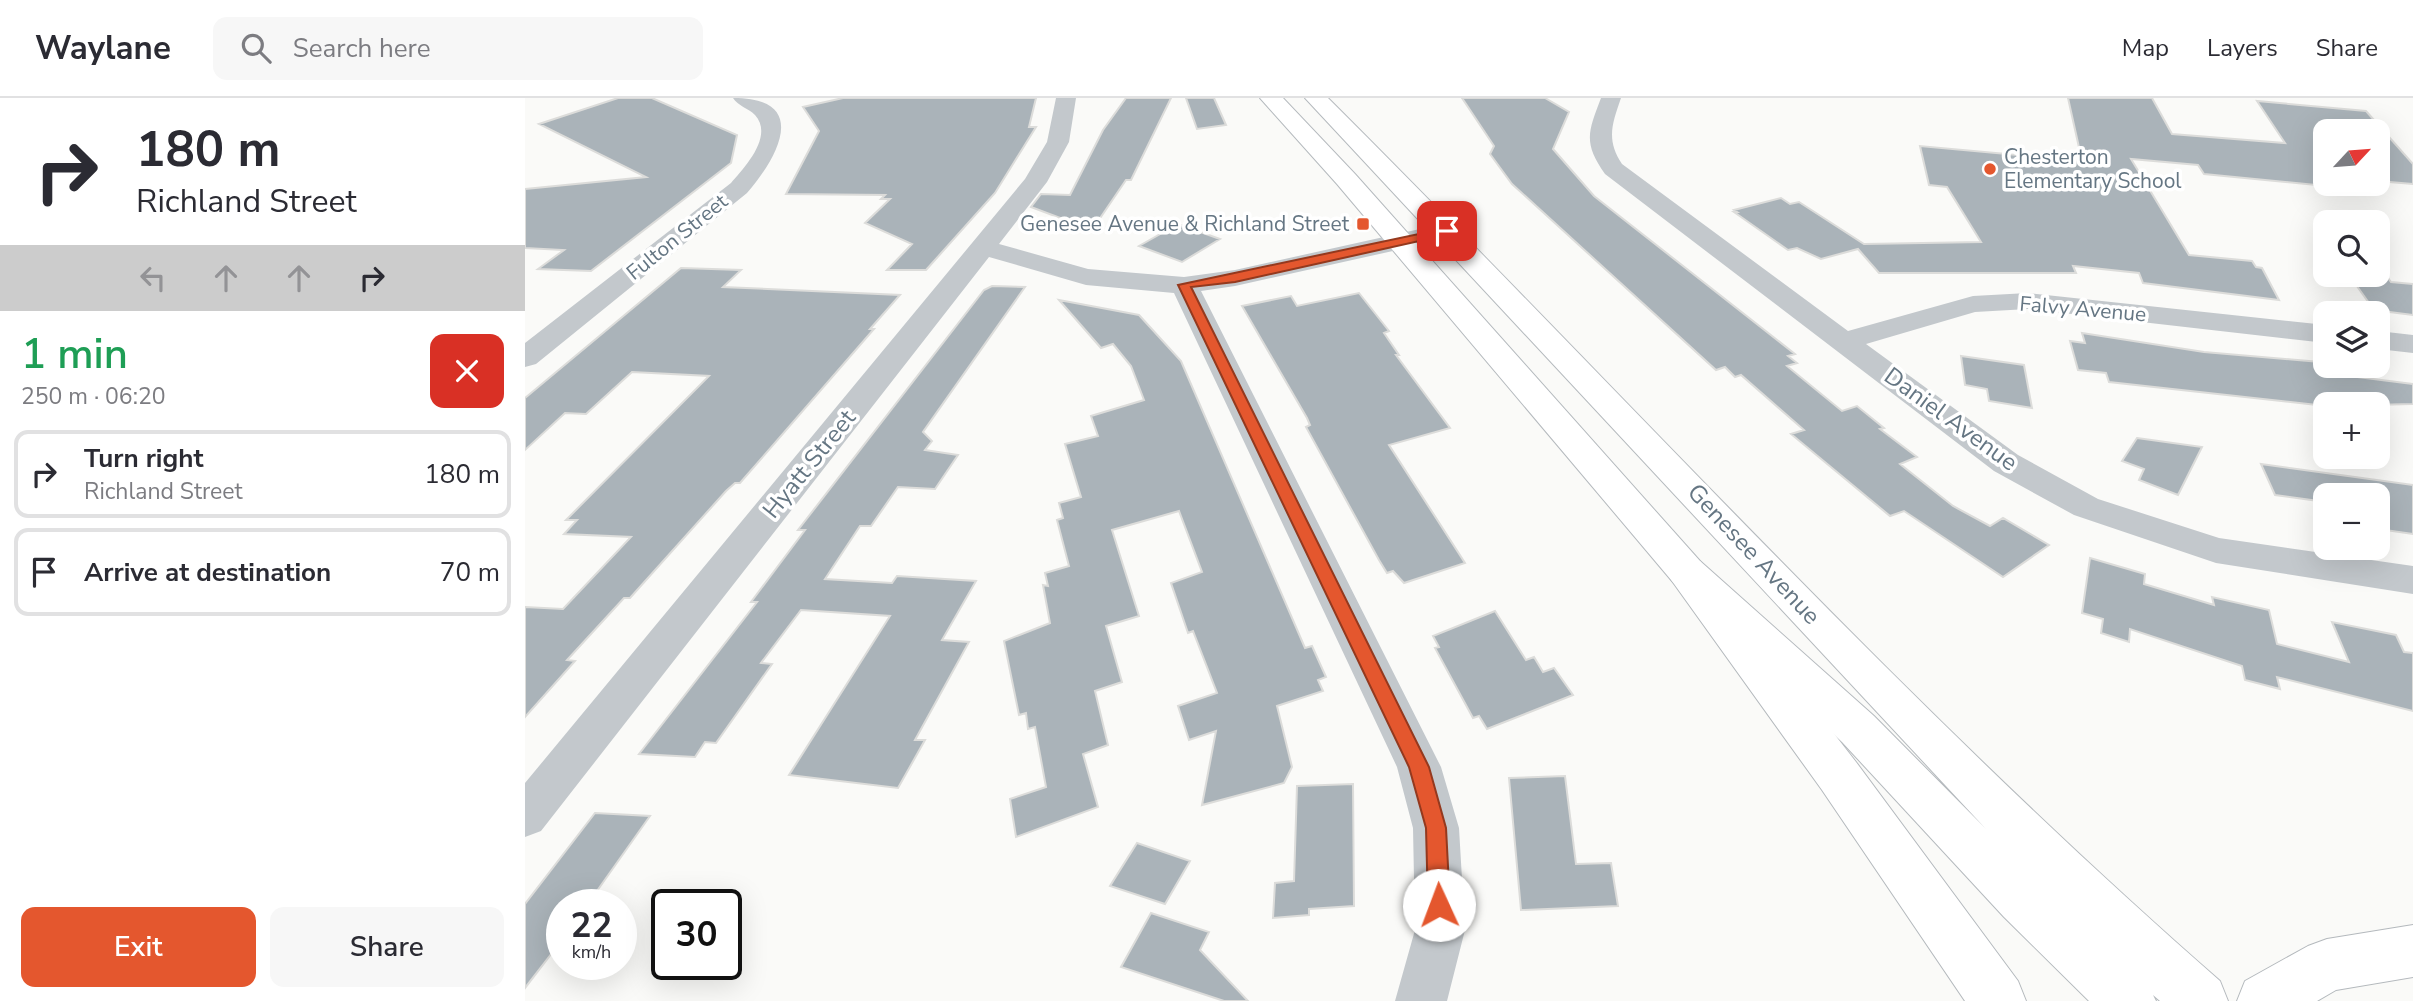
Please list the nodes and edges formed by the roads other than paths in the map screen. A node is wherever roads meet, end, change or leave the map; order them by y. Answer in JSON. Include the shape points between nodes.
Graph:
{"nodes":[{"id":1,"x":743,"y":98,"type":"edge"},
{"id":2,"x":1066,"y":98,"type":"edge"},
{"id":3,"x":1271,"y":98,"type":"edge"},
{"id":4,"x":1316,"y":98,"type":"edge"},
{"id":5,"x":1611,"y":98,"type":"edge"},
{"id":6,"x":1447,"y":231,"type":"junction"},
{"id":7,"x":1399,"y":242,"type":"junction"},
{"id":8,"x":983,"y":247,"type":"junction"},
{"id":9,"x":1184,"y":285,"type":"junction"},
{"id":10,"x":2313,"y":333,"type":"edge"},
{"id":11,"x":1845,"y":341,"type":"junction"},
{"id":12,"x":2390,"y":341,"type":"edge"},
{"id":13,"x":2413,"y":344,"type":"edge"},
{"id":14,"x":525,"y":358,"type":"edge"},
{"id":15,"x":1686,"y":571,"type":"junction"},
{"id":16,"x":2413,"y":580,"type":"edge"},
{"id":17,"x":525,"y":817,"type":"edge"},
{"id":18,"x":2413,"y":951,"type":"edge"},
{"id":19,"x":1421,"y":1001,"type":"edge"},
{"id":20,"x":1998,"y":1001,"type":"edge"},
{"id":21,"x":2128,"y":1001,"type":"edge"},
{"id":22,"x":2200,"y":1001,"type":"edge"},
{"id":23,"x":2265,"y":1001,"type":"edge"}],
"edges":[{"from":1,"to":14,"type":"street","name":"Fulton Street","via":[[769,119],[772,136],[765,160],[739,188]]},
{"from":2,"to":8,"type":"street","name":"Hyatt Street","via":[[1058,142],[1035,182]]},
{"from":3,"to":7,"type":"main road"},
{"from":4,"to":6,"type":"main road","name":"Genesee Avenue"},
{"from":5,"to":11,"type":"street","name":"Daniel Avenue","via":[[1598,147],[1613,169]]},
{"from":6,"to":7,"type":"street"},
{"from":6,"to":22,"type":"main road","name":"Genesee Avenue","via":[[1890,698],[2105,916]]},
{"from":7,"to":9,"type":"street"},
{"from":7,"to":15,"type":"main road"},
{"from":8,"to":9,"type":"street","via":[[1086,277]]},
{"from":8,"to":17,"type":"street","name":"Hyatt Street"},
{"from":9,"to":19,"type":"street","via":[[1419,767],[1436,828],[1440,930]]},
{"from":10,"to":11,"type":"street","name":"Falvy Avenue","via":[[2028,301],[1973,304]]},
{"from":11,"to":16,"type":"street","name":"Daniel Avenue","via":[[2006,463],[2086,507],[2216,550]]},
{"from":12,"to":13,"type":"street"},
{"from":15,"to":20,"type":"main road"},
{"from":15,"to":21,"type":"main road","via":[[1858,729],[2022,900]]},
{"from":18,"to":23,"type":"main road","via":[[2327,965]]}]}
